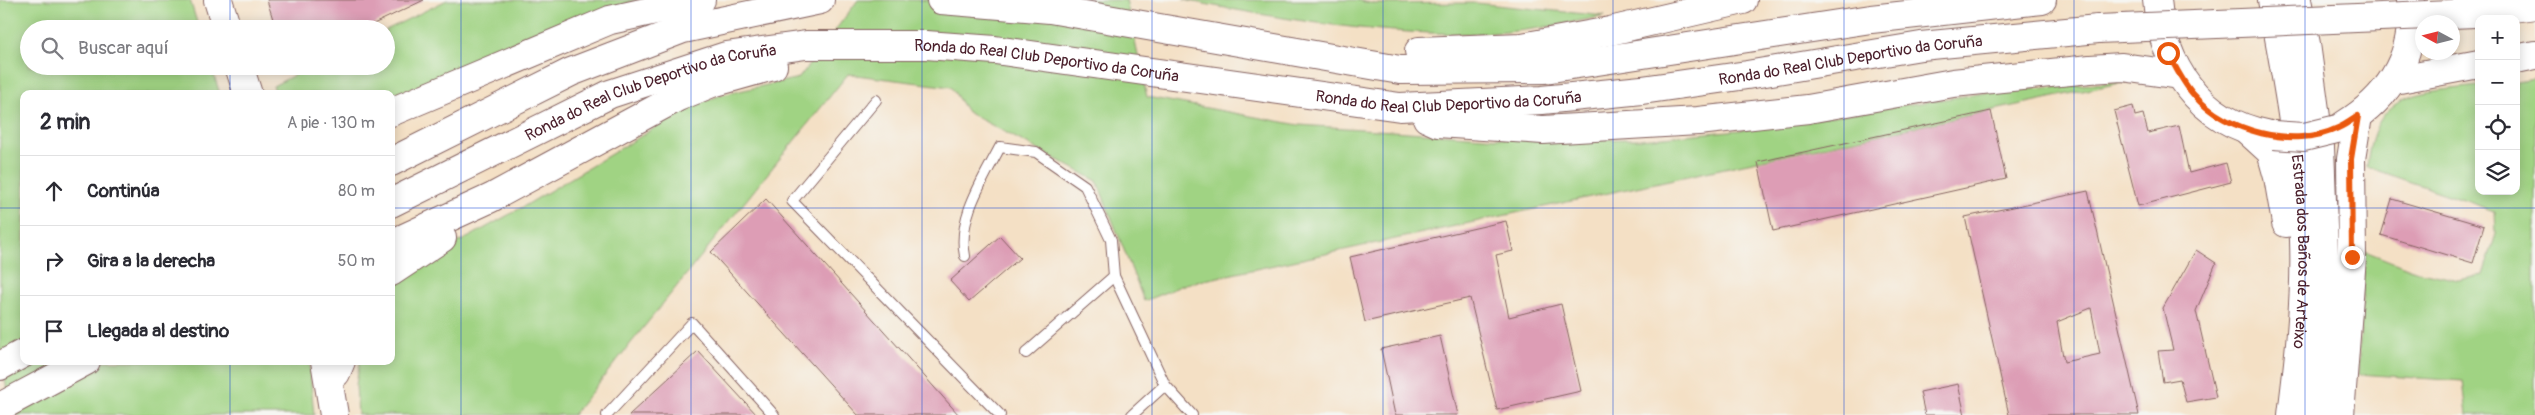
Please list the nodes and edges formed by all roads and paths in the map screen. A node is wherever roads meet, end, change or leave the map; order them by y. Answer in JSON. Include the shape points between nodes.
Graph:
{"nodes":[{"id":1,"x":218,"y":0,"type":"edge"},
{"id":2,"x":701,"y":0,"type":"edge"},
{"id":3,"x":820,"y":0,"type":"edge"},
{"id":4,"x":941,"y":0,"type":"edge"},
{"id":5,"x":1743,"y":0,"type":"edge"},
{"id":6,"x":2042,"y":0,"type":"edge"},
{"id":7,"x":2157,"y":0,"type":"edge"},
{"id":8,"x":2272,"y":0,"type":"edge"},
{"id":9,"x":2297,"y":0,"type":"edge"},
{"id":10,"x":2411,"y":0,"type":"edge"},
{"id":11,"x":2535,"y":5,"type":"edge"},
{"id":12,"x":224,"y":20,"type":"edge"},
{"id":13,"x":897,"y":45,"type":"junction"},
{"id":14,"x":1305,"y":54,"type":"junction"},
{"id":15,"x":2535,"y":55,"type":"edge"},
{"id":16,"x":2520,"y":58,"type":"edge"},
{"id":17,"x":2475,"y":65,"type":"edge"},
{"id":18,"x":494,"y":68,"type":"junction"},
{"id":19,"x":2180,"y":75,"type":"junction"},
{"id":20,"x":2394,"y":80,"type":"junction"},
{"id":21,"x":876,"y":100,"type":"dead end"},
{"id":22,"x":1400,"y":107,"type":"junction"},
{"id":23,"x":395,"y":110,"type":"edge"},
{"id":24,"x":395,"y":122,"type":"edge"},
{"id":25,"x":2348,"y":123,"type":"junction"},
{"id":26,"x":2260,"y":133,"type":"junction"},
{"id":27,"x":401,"y":157,"type":"edge"},
{"id":28,"x":491,"y":198,"type":"junction"},
{"id":29,"x":395,"y":201,"type":"edge"},
{"id":30,"x":395,"y":242,"type":"edge"},
{"id":31,"x":965,"y":256,"type":"dead end"},
{"id":32,"x":395,"y":269,"type":"edge"},
{"id":33,"x":1114,"y":276,"type":"junction"},
{"id":34,"x":1026,"y":353,"type":"dead end"},
{"id":35,"x":20,"y":355,"type":"edge"},
{"id":36,"x":78,"y":365,"type":"edge"},
{"id":37,"x":0,"y":366,"type":"edge"},
{"id":38,"x":1165,"y":385,"type":"junction"},
{"id":39,"x":0,"y":406,"type":"edge"},
{"id":40,"x":607,"y":415,"type":"edge"},
{"id":41,"x":774,"y":415,"type":"edge"},
{"id":42,"x":1000,"y":415,"type":"edge"},
{"id":43,"x":1132,"y":415,"type":"edge"},
{"id":44,"x":1192,"y":415,"type":"edge"},
{"id":45,"x":2274,"y":415,"type":"edge"},
{"id":46,"x":2292,"y":415,"type":"edge"},
{"id":47,"x":2317,"y":415,"type":"edge"},
{"id":48,"x":2340,"y":415,"type":"edge"}],
"edges":[{"from":1,"to":12,"type":"main road"},
{"from":2,"to":18,"type":"main road","via":[[610,20]]},
{"from":3,"to":27,"type":"main road","via":[[683,29],[571,72]]},
{"from":4,"to":14,"type":"main road","name":"Ronda do Real Club Deportivo da Coruña","via":[[1050,9]]},
{"from":5,"to":14,"type":"main road","via":[[1610,31],[1522,47]]},
{"from":6,"to":14,"type":"main road","name":"Ronda do Real Club Deportivo da Coruña","via":[[1871,19],[1545,69],[1400,70]]},
{"from":7,"to":19,"type":"main road","via":[[2168,53]]},
{"from":8,"to":46,"type":"main road","name":"Estrada dos Baños de Arteixo","via":[[2296,151],[2304,241],[2300,339]]},
{"from":9,"to":47,"type":"main road","name":"Estrada dos Baños de Arteixo","via":[[2320,147],[2325,281]]},
{"from":10,"to":20,"type":"main road","via":[[2408,49]]},
{"from":11,"to":22,"type":"main road","name":"Ronda do Real Club Deportivo da Coruña","bridge":true,"via":[[2476,13],[2098,30],[1921,46],[1642,90],[1542,100]]},
{"from":13,"to":22,"type":"main road","name":"Ronda do Real Club Deportivo da Coruña","via":[[995,50]]},
{"from":13,"to":28,"type":"main road","via":[[830,58],[788,62],[712,83],[678,97]]},
{"from":13,"to":29,"type":"main road","name":"Ronda do Real Club Deportivo da Coruña","via":[[806,45],[726,56],[610,94]]},
{"from":15,"to":16,"type":"main road"},
{"from":17,"to":20,"type":"main road"},
{"from":18,"to":23,"type":"main road"},
{"from":18,"to":24,"type":"main road"},
{"from":19,"to":22,"type":"main road","via":[[2122,67],[2090,69],[1953,83],[1808,109],[1543,130],[1438,123]]},
{"from":19,"to":26,"type":"main road","via":[[2195,96],[2220,116]]},
{"from":20,"to":25,"type":"main road"},
{"from":21,"to":42,"type":"lane","via":[[792,201]]},
{"from":25,"to":26,"type":"main road","bridge":true,"via":[[2304,137]]},
{"from":25,"to":48,"type":"main road","via":[[2352,257]]},
{"from":26,"to":45,"type":"main road","via":[[2278,177],[2286,218],[2287,279]]},
{"from":28,"to":30,"type":"main road"},
{"from":28,"to":32,"type":"main road","via":[[471,219]]},
{"from":31,"to":33,"type":"lane","via":[[962,242],[968,215],[1000,147],[1036,152],[1085,186],[1112,240]]},
{"from":33,"to":34,"type":"lane"},
{"from":33,"to":38,"type":"lane"},
{"from":35,"to":37,"type":"main road"},
{"from":36,"to":39,"type":"main road"},
{"from":38,"to":43,"type":"lane"},
{"from":38,"to":44,"type":"lane"},
{"from":40,"to":41,"type":"lane","via":[[692,323]]}]}
